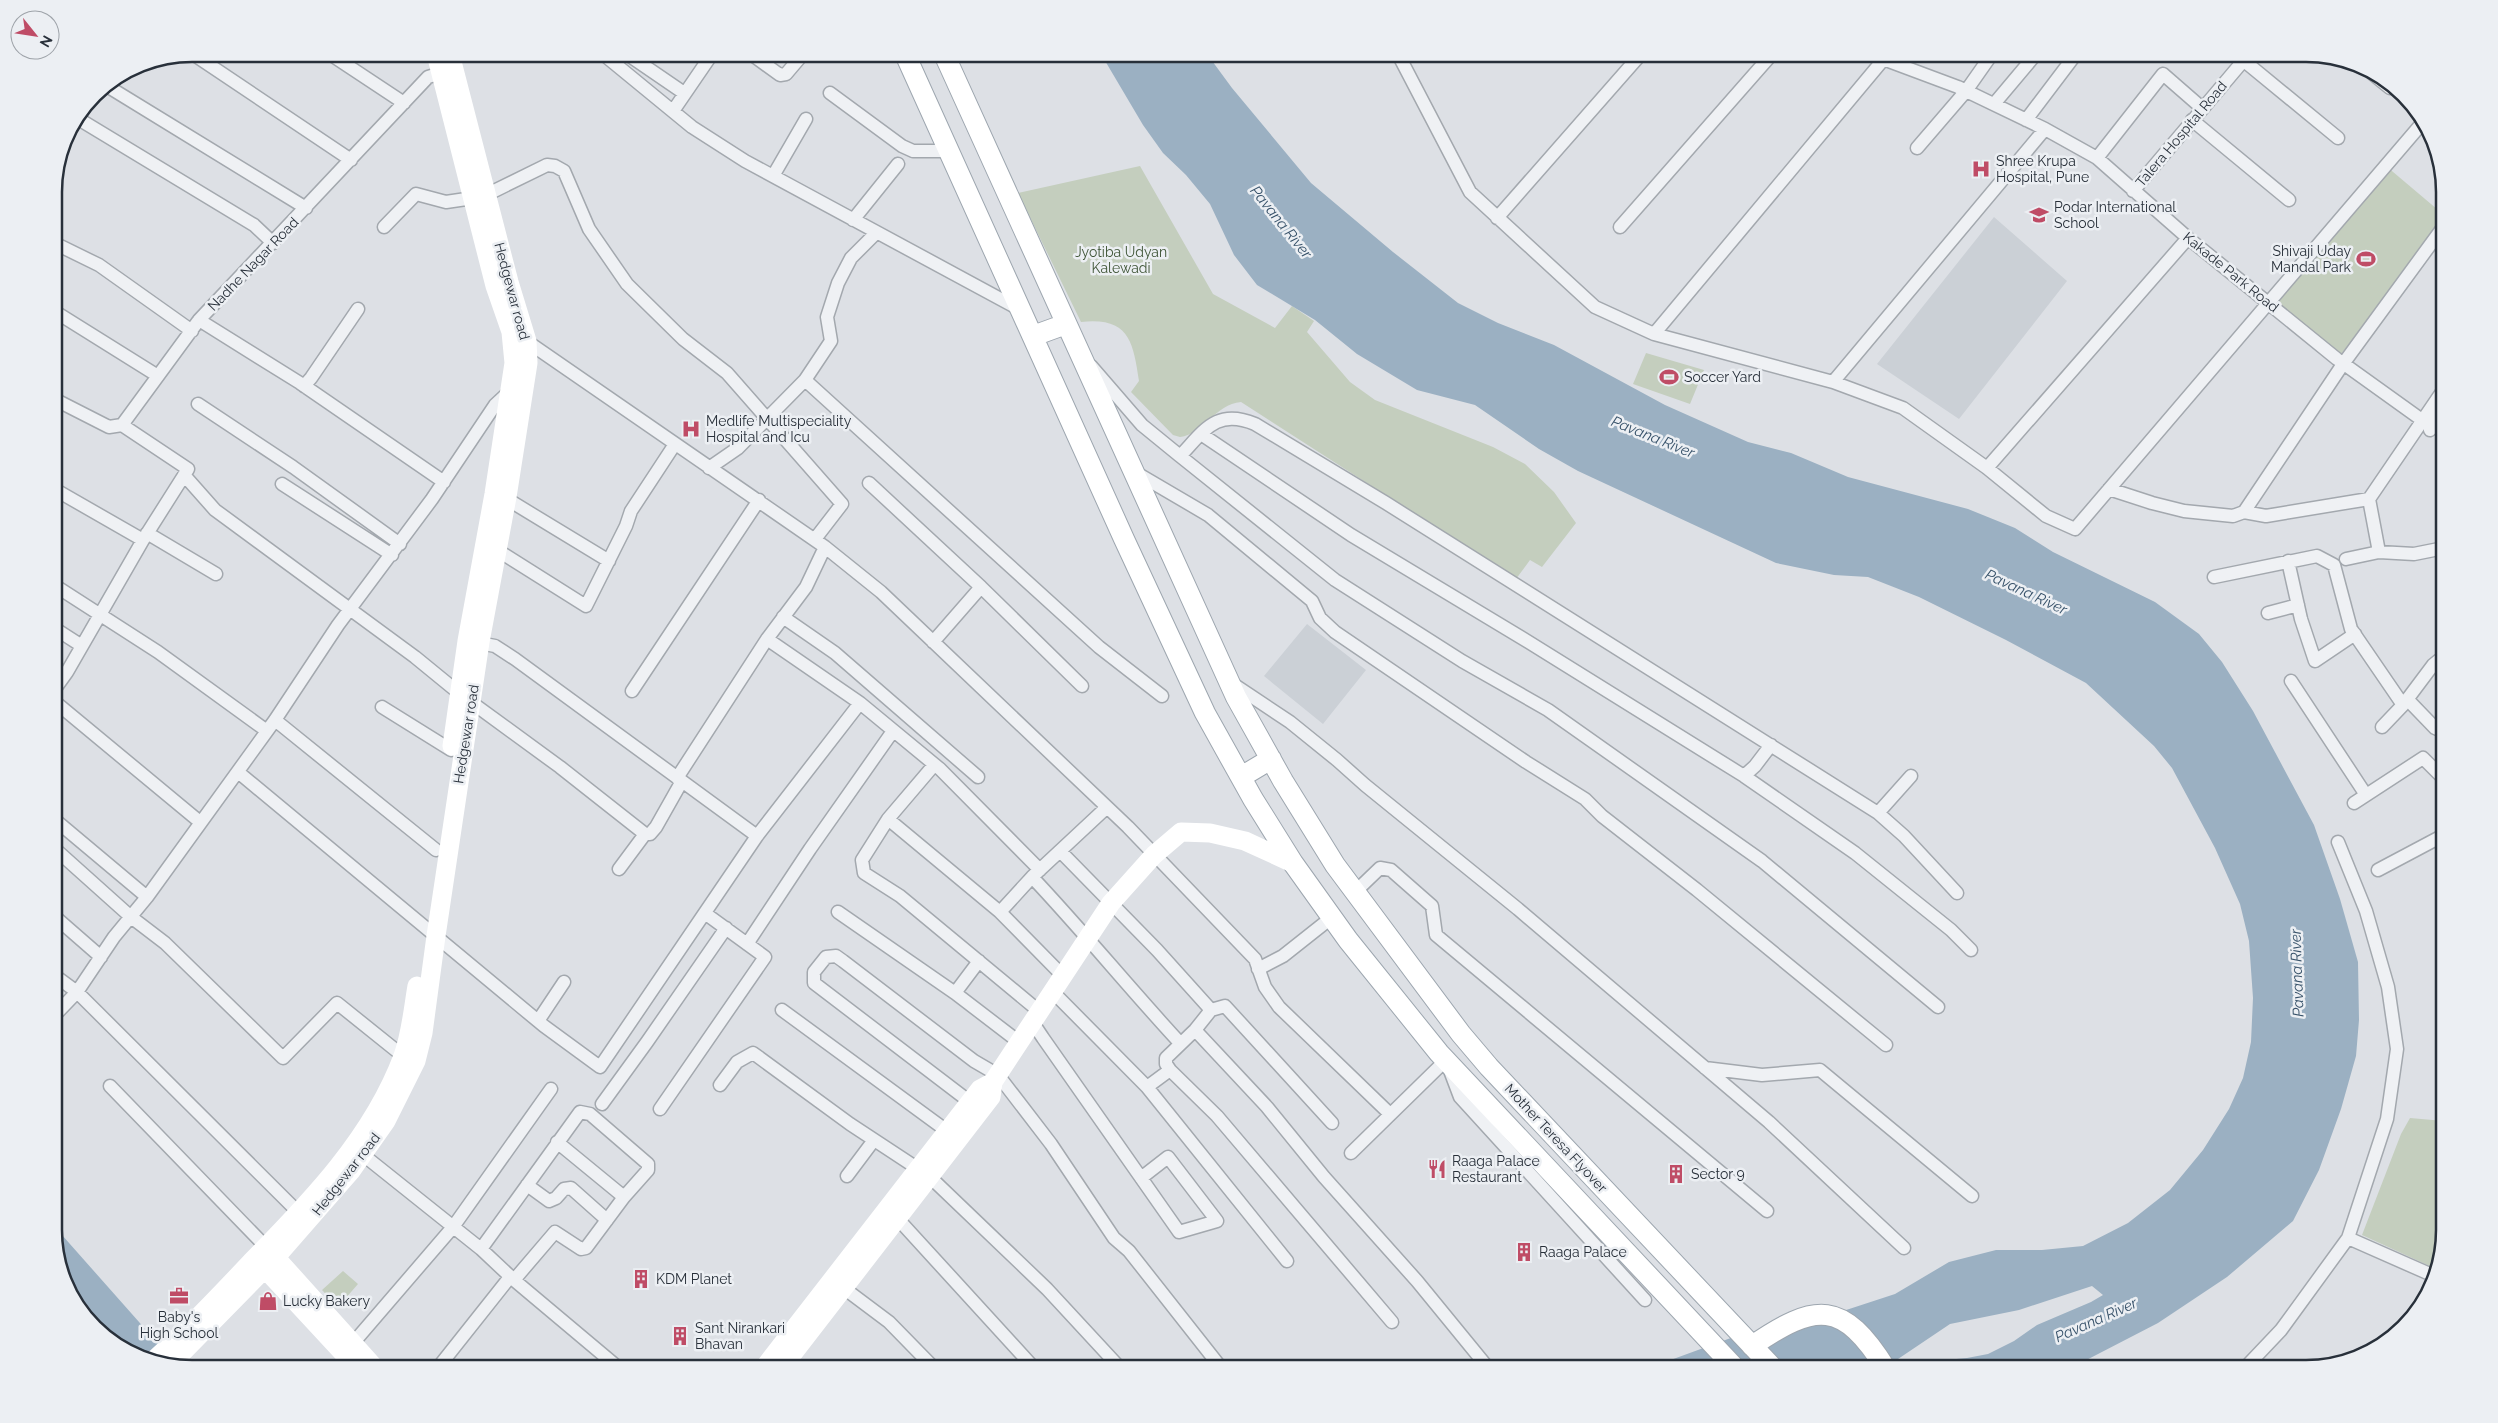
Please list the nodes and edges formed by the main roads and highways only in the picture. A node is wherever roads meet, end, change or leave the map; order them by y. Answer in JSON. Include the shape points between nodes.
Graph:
{"nodes":[{"id":1,"x":909,"y":63,"type":"edge"},
{"id":2,"x":948,"y":63,"type":"edge"},
{"id":3,"x":449,"y":65,"type":"edge"},
{"id":4,"x":1066,"y":324,"type":"junction"},
{"id":5,"x":1033,"y":336,"type":"junction"},
{"id":6,"x":500,"y":495,"type":"junction"},
{"id":7,"x":473,"y":642,"type":"junction"},
{"id":8,"x":465,"y":697,"type":"junction"},
{"id":9,"x":1270,"y":759,"type":"junction"},
{"id":10,"x":1241,"y":777,"type":"junction"},
{"id":11,"x":1294,"y":863,"type":"junction"},
{"id":12,"x":431,"y":932,"type":"junction"},
{"id":13,"x":996,"y":1079,"type":"junction"},
{"id":14,"x":358,"y":1151,"type":"junction"},
{"id":15,"x":924,"y":1172,"type":"junction"},
{"id":16,"x":266,"y":1258,"type":"junction"},
{"id":17,"x":838,"y":1284,"type":"junction"},
{"id":18,"x":187,"y":1339,"type":"junction"},
{"id":19,"x":1752,"y":1346,"type":"junction"},
{"id":20,"x":349,"y":1348,"type":"junction"},
{"id":21,"x":160,"y":1356,"type":"edge"},
{"id":22,"x":174,"y":1359,"type":"edge"},
{"id":23,"x":354,"y":1360,"type":"edge"},
{"id":24,"x":364,"y":1360,"type":"edge"},
{"id":25,"x":771,"y":1360,"type":"edge"},
{"id":26,"x":786,"y":1360,"type":"edge"},
{"id":27,"x":1726,"y":1360,"type":"edge"},
{"id":28,"x":1765,"y":1360,"type":"edge"},
{"id":29,"x":1880,"y":1360,"type":"edge"}],
"edges":[{"from":1,"to":5,"type":"main road","name":"Mother Teresa Flyover"},
{"from":2,"to":4,"type":"main road","name":"Mother Teresa Flyover"},
{"from":3,"to":6,"type":"main road","name":"Hedgewar road","via":[[480,196],[495,286],[519,337],[514,363],[516,392]]},
{"from":4,"to":5,"type":"main road"},
{"from":4,"to":9,"type":"main road","name":"Mother Teresa Flyover","via":[[1228,681]]},
{"from":5,"to":10,"type":"main road","name":"Mother Teresa Flyover","via":[[1201,704]]},
{"from":6,"to":7,"type":"main road","name":"Hedgewar road"},
{"from":6,"to":7,"type":"main road","name":"Hedgewar road","via":[[497,550]]},
{"from":7,"to":8,"type":"main road","name":"Hedgewar road"},
{"from":8,"to":12,"type":"main road","name":"Hedgewar road"},
{"from":8,"to":12,"type":"main road","name":"Hedgewar road","via":[[451,750],[436,850]]},
{"from":9,"to":10,"type":"main road"},
{"from":9,"to":19,"type":"main road","name":"Mother Teresa Flyover","via":[[1335,865],[1461,1034]]},
{"from":10,"to":11,"type":"main road","name":"Mother Teresa Flyover"},
{"from":11,"to":13,"type":"main road","via":[[1245,841],[1210,833],[1181,832],[1154,855],[1111,903]]},
{"from":11,"to":27,"type":"main road","name":"Mother Teresa Flyover","via":[[1396,1002],[1446,1060]]},
{"from":12,"to":14,"type":"main road","name":"Hedgewar road","via":[[403,1056]]},
{"from":12,"to":14,"type":"main road","name":"Hedgewar road","via":[[423,1033],[416,1061],[386,1121]]},
{"from":13,"to":15,"type":"main road","via":[[991,1097]]},
{"from":13,"to":15,"type":"main road","via":[[980,1089],[947,1131]]},
{"from":14,"to":16,"type":"main road","name":"Hedgewar road","via":[[304,1218]]},
{"from":15,"to":17,"type":"main road"},
{"from":15,"to":17,"type":"main road","via":[[898,1219]]},
{"from":16,"to":18,"type":"main road","name":"Hedgewar road"},
{"from":16,"to":20,"type":"main road"},
{"from":17,"to":25,"type":"main road"},
{"from":17,"to":26,"type":"main road"},
{"from":18,"to":21,"type":"main road"},
{"from":18,"to":22,"type":"main road"},
{"from":19,"to":28,"type":"main road","name":"Mother Teresa Flyover"},
{"from":19,"to":29,"type":"main road","via":[[1786,1325],[1811,1315],[1828,1315],[1846,1321],[1860,1332]]},
{"from":20,"to":23,"type":"main road"},
{"from":20,"to":24,"type":"main road"}]}
